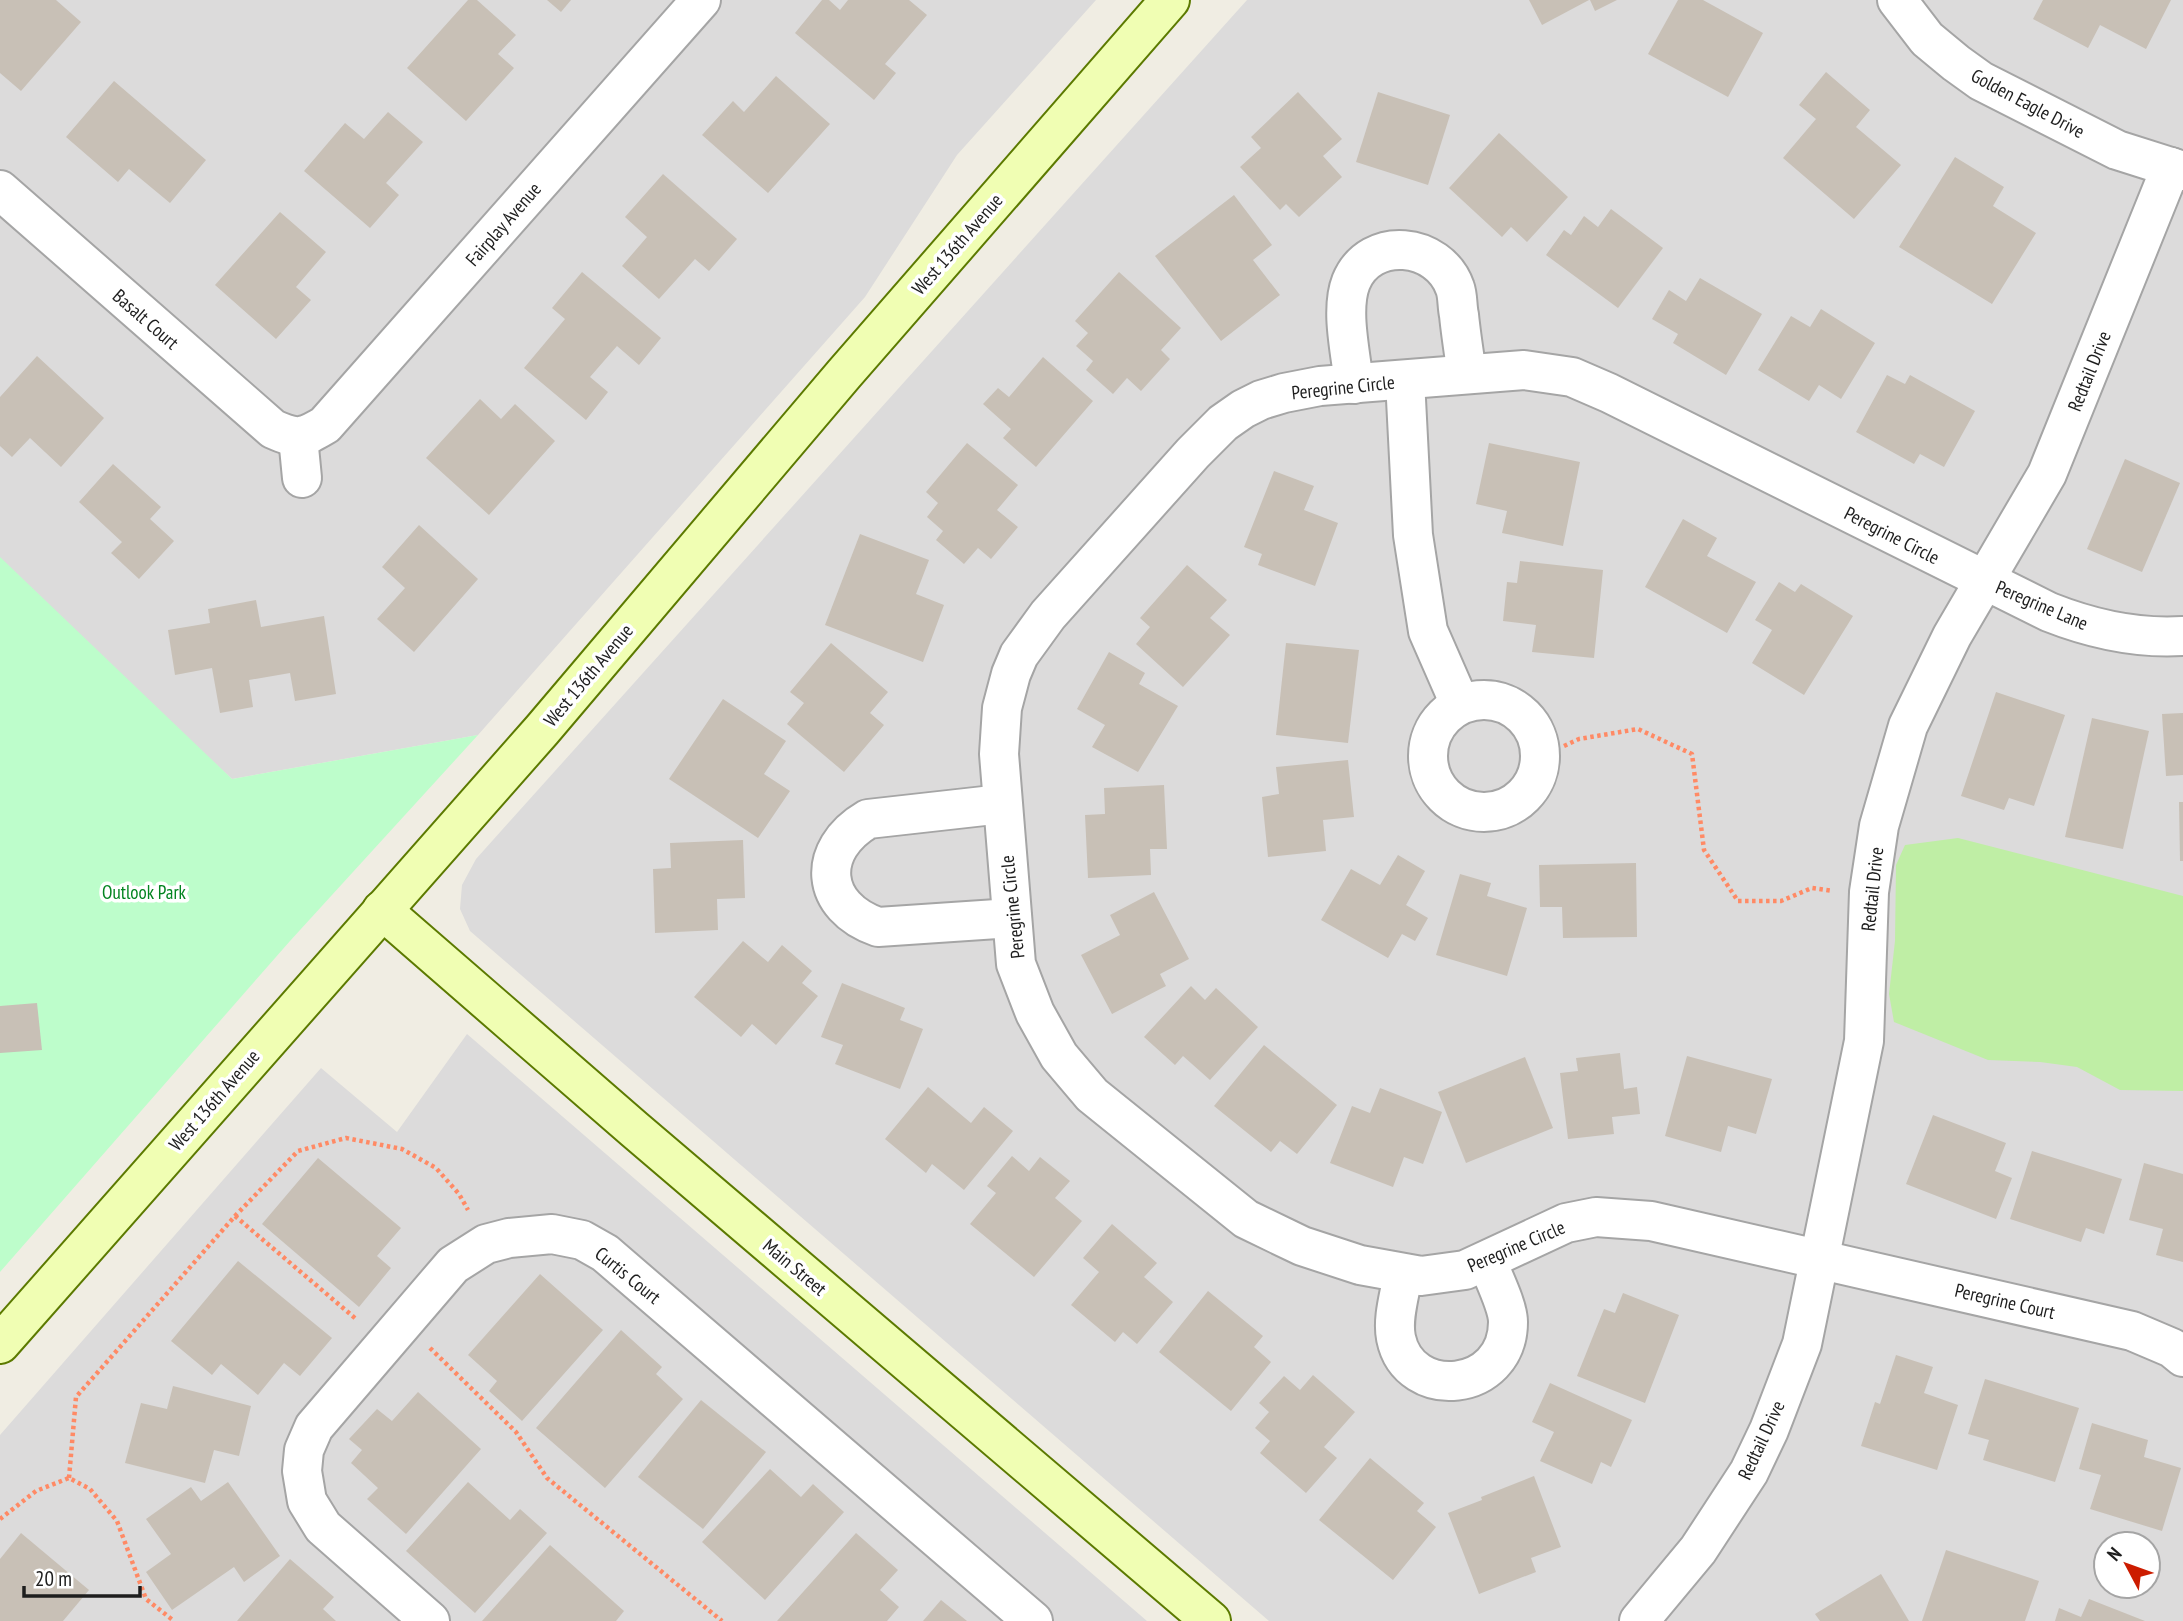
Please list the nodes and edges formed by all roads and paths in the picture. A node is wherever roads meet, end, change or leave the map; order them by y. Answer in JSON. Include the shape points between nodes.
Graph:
{"nodes":[{"id":1,"x":701,"y":0,"type":"edge"},
{"id":2,"x":1170,"y":0,"type":"edge"},
{"id":3,"x":1897,"y":0,"type":"edge"},
{"id":4,"x":2177,"y":169,"type":"edge"},
{"id":5,"x":0,"y":190,"type":"edge"},
{"id":6,"x":1467,"y":374,"type":"junction"},
{"id":7,"x":1405,"y":380,"type":"junction"},
{"id":8,"x":1354,"y":384,"type":"junction"},
{"id":9,"x":298,"y":437,"type":"junction"},
{"id":10,"x":302,"y":478,"type":"dead end"},
{"id":11,"x":1984,"y":581,"type":"junction"},
{"id":12,"x":2183,"y":636,"type":"edge"},
{"id":13,"x":1460,"y":704,"type":"dead end"},
{"id":14,"x":1564,"y":746,"type":"dead end"},
{"id":15,"x":1002,"y":804,"type":"junction"},
{"id":16,"x":1844,"y":892,"type":"dead end"},
{"id":17,"x":382,"y":910,"type":"junction"},
{"id":18,"x":1012,"y":918,"type":"junction"},
{"id":19,"x":236,"y":1216,"type":"junction"},
{"id":20,"x":486,"y":1244,"type":"junction"},
{"id":21,"x":1821,"y":1259,"type":"junction"},
{"id":22,"x":1487,"y":1261,"type":"junction"},
{"id":23,"x":1403,"y":1274,"type":"junction"},
{"id":24,"x":404,"y":1322,"type":"junction"},
{"id":25,"x":0,"y":1344,"type":"edge"},
{"id":26,"x":2183,"y":1357,"type":"edge"},
{"id":27,"x":69,"y":1478,"type":"junction"},
{"id":28,"x":0,"y":1519,"type":"edge"},
{"id":29,"x":174,"y":1621,"type":"edge"},
{"id":30,"x":430,"y":1621,"type":"edge"},
{"id":31,"x":722,"y":1621,"type":"edge"},
{"id":32,"x":1033,"y":1621,"type":"edge"},
{"id":33,"x":1211,"y":1621,"type":"edge"},
{"id":34,"x":1639,"y":1621,"type":"edge"}],
"edges":[{"from":1,"to":9,"type":"street","name":"Fairplay Avenue","via":[[325,425]]},
{"from":2,"to":17,"type":"main road","name":"West 136th Avenue"},
{"from":3,"to":4,"type":"street","name":"Golden Eagle Drive","via":[[1927,39],[1981,81],[2117,150]]},
{"from":4,"to":11,"type":"street","name":"Redtail Drive","via":[[2047,474]]},
{"from":5,"to":9,"type":"street","name":"Basalt Court","via":[[273,429]]},
{"from":6,"to":7,"type":"street","name":"Peregrine Circle"},
{"from":6,"to":8,"type":"street","via":[[1455,289],[1444,269],[1427,255],[1406,249],[1384,251],[1364,262],[1351,281],[1345,302]]},
{"from":6,"to":11,"type":"street","name":"Peregrine Circle","via":[[1524,370],[1572,377]]},
{"from":7,"to":8,"type":"street","name":"Peregrine Circle"},
{"from":7,"to":13,"type":"street","name":"Peregrine Circle","via":[[1413,535],[1428,631]]},
{"from":8,"to":15,"type":"street","name":"Peregrine Circle","via":[[1284,393],[1261,400],[1223,423],[1048,615],[1019,655],[1002,708]]},
{"from":9,"to":10,"type":"street"},
{"from":11,"to":12,"type":"street","name":"Peregrine Lane","via":[[2080,624],[2130,635]]},
{"from":11,"to":21,"type":"street","name":"Redtail Drive","via":[[1908,726],[1879,826],[1869,892],[1864,1041]]},
{"from":14,"to":16,"type":"path","via":[[1637,729],[1692,754],[1704,850],[1738,901],[1781,901],[1812,888]]},
{"from":15,"to":18,"type":"street","name":"Peregrine Circle"},
{"from":15,"to":18,"type":"street","via":[[868,819],[839,842],[831,866],[833,887],[843,907],[859,921],[878,927]]},
{"from":17,"to":25,"type":"main road","name":"West 136th Avenue"},
{"from":17,"to":33,"type":"main road","name":"Main Street"},
{"from":18,"to":23,"type":"street","name":"Peregrine Circle","via":[[1016,964],[1035,1013],[1059,1056],[1092,1095],[1246,1219],[1302,1246]]},
{"from":19,"to":20,"type":"path","via":[[298,1151],[346,1138],[402,1149],[436,1168],[459,1194]]},
{"from":19,"to":24,"type":"path","via":[[360,1323]]},
{"from":19,"to":27,"type":"path","via":[[76,1397]]},
{"from":20,"to":24,"type":"street","name":"Curtis Court","via":[[453,1265]]},
{"from":20,"to":32,"type":"street","name":"Curtis Court","via":[[552,1234],[582,1240],[605,1253]]},
{"from":21,"to":22,"type":"street","name":"Peregrine Circle","via":[[1651,1221],[1596,1217],[1566,1223]]},
{"from":21,"to":26,"type":"street","name":"Peregrine Court","via":[[2132,1331]]},
{"from":21,"to":34,"type":"street","name":"Redtail Drive","via":[[1802,1343],[1749,1472],[1698,1550]]},
{"from":22,"to":23,"type":"street","name":"Peregrine Circle","via":[[1465,1270]]},
{"from":22,"to":23,"type":"street","via":[[1508,1319],[1506,1339],[1490,1366],[1462,1381],[1440,1382],[1418,1372],[1406,1360],[1396,1341],[1395,1325]]},
{"from":24,"to":30,"type":"street","name":"Curtis Court","via":[[314,1427],[304,1450],[302,1471],[307,1501],[323,1527]]},
{"from":24,"to":31,"type":"path","via":[[516,1432],[547,1478]]},
{"from":27,"to":28,"type":"path","via":[[36,1491]]},
{"from":27,"to":29,"type":"path","via":[[90,1489],[117,1521],[146,1599]]}]}
